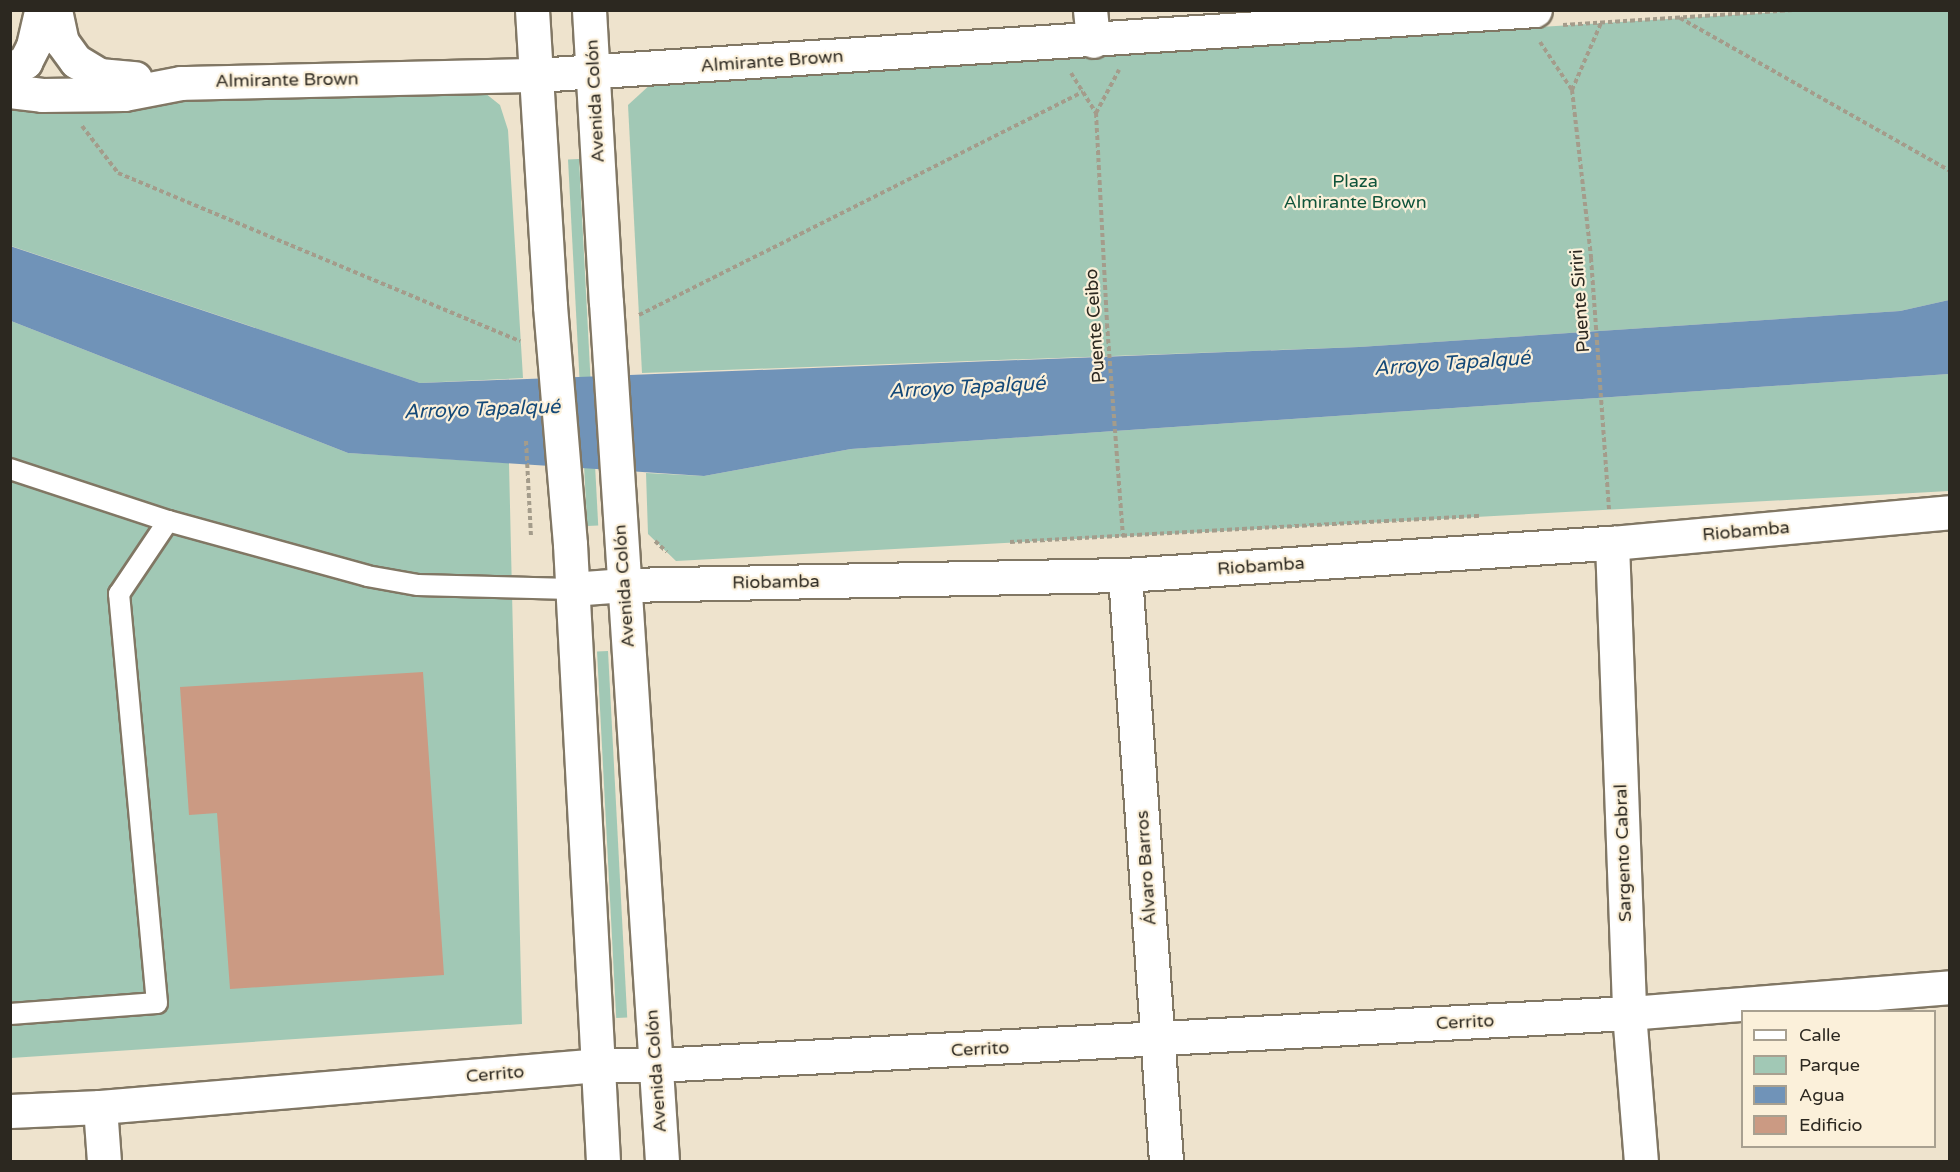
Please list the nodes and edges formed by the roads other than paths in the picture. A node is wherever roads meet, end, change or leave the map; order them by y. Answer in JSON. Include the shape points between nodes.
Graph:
{"nodes":[{"id":1,"x":41,"y":10,"type":"edge"},
{"id":2,"x":55,"y":10,"type":"edge"},
{"id":3,"x":532,"y":10,"type":"edge"},
{"id":4,"x":589,"y":10,"type":"edge"},
{"id":5,"x":1541,"y":24,"type":"edge"},
{"id":6,"x":1091,"y":26,"type":"edge"},
{"id":7,"x":10,"y":69,"type":"edge"},
{"id":8,"x":593,"y":72,"type":"junction"},
{"id":9,"x":536,"y":75,"type":"junction"},
{"id":10,"x":181,"y":83,"type":"junction"},
{"id":11,"x":10,"y":91,"type":"edge"},
{"id":12,"x":10,"y":469,"type":"edge"},
{"id":13,"x":1950,"y":513,"type":"edge"},
{"id":14,"x":168,"y":521,"type":"junction"},
{"id":15,"x":1612,"y":543,"type":"junction"},
{"id":16,"x":1125,"y":575,"type":"junction"},
{"id":17,"x":625,"y":585,"type":"junction"},
{"id":18,"x":571,"y":589,"type":"junction"},
{"id":19,"x":1950,"y":987,"type":"edge"},
{"id":20,"x":1629,"y":1013,"type":"junction"},
{"id":21,"x":10,"y":1014,"type":"edge"},
{"id":22,"x":1158,"y":1040,"type":"junction"},
{"id":23,"x":597,"y":1065,"type":"junction"},
{"id":24,"x":656,"y":1065,"type":"junction"},
{"id":25,"x":100,"y":1107,"type":"junction"},
{"id":26,"x":10,"y":1111,"type":"edge"},
{"id":27,"x":104,"y":1161,"type":"edge"},
{"id":28,"x":603,"y":1161,"type":"edge"},
{"id":29,"x":662,"y":1161,"type":"edge"},
{"id":30,"x":1166,"y":1161,"type":"edge"},
{"id":31,"x":1641,"y":1161,"type":"edge"}],
"edges":[{"from":1,"to":7,"type":"street","via":[[25,62]]},
{"from":2,"to":10,"type":"street","via":[[62,42],[76,61],[99,75]]},
{"from":3,"to":9,"type":"street"},
{"from":4,"to":8,"type":"street","name":"Avenida Colón"},
{"from":5,"to":6,"type":"street","name":"Almirante Brown"},
{"from":6,"to":8,"type":"street","name":"Almirante Brown"},
{"from":8,"to":9,"type":"street","name":"Almirante Brown"},
{"from":8,"to":17,"type":"street","name":"Avenida Colón","via":[[606,302],[634,535]]},
{"from":9,"to":10,"type":"street","name":"Almirante Brown"},
{"from":9,"to":18,"type":"street"},
{"from":10,"to":11,"type":"street","name":"Almirante Brown","via":[[124,94],[42,95]]},
{"from":12,"to":14,"type":"lane"},
{"from":13,"to":15,"type":"street","name":"Riobamba"},
{"from":14,"to":18,"type":"lane","via":[[367,576],[417,585]]},
{"from":14,"to":21,"type":"lane","via":[[119,594],[157,1003]]},
{"from":15,"to":16,"type":"street","name":"Riobamba"},
{"from":15,"to":20,"type":"street","name":"Sargento Cabral"},
{"from":16,"to":17,"type":"street","name":"Riobamba"},
{"from":16,"to":22,"type":"street","name":"Álvaro Barros"},
{"from":17,"to":18,"type":"street","name":"Riobamba"},
{"from":17,"to":24,"type":"street","name":"Avenida Colón"},
{"from":18,"to":23,"type":"street"},
{"from":19,"to":20,"type":"street","name":"Cerrito"},
{"from":20,"to":22,"type":"street","name":"Cerrito"},
{"from":20,"to":31,"type":"street","name":"Sargento Cabral"},
{"from":22,"to":24,"type":"street","name":"Cerrito"},
{"from":22,"to":30,"type":"street","name":"Álvaro Barros"},
{"from":23,"to":24,"type":"street","name":"Cerrito"},
{"from":23,"to":25,"type":"street","name":"Cerrito"},
{"from":23,"to":28,"type":"street"},
{"from":24,"to":29,"type":"street","name":"Avenida Colón"},
{"from":25,"to":26,"type":"street","name":"Cerrito"},
{"from":25,"to":27,"type":"street"}]}
